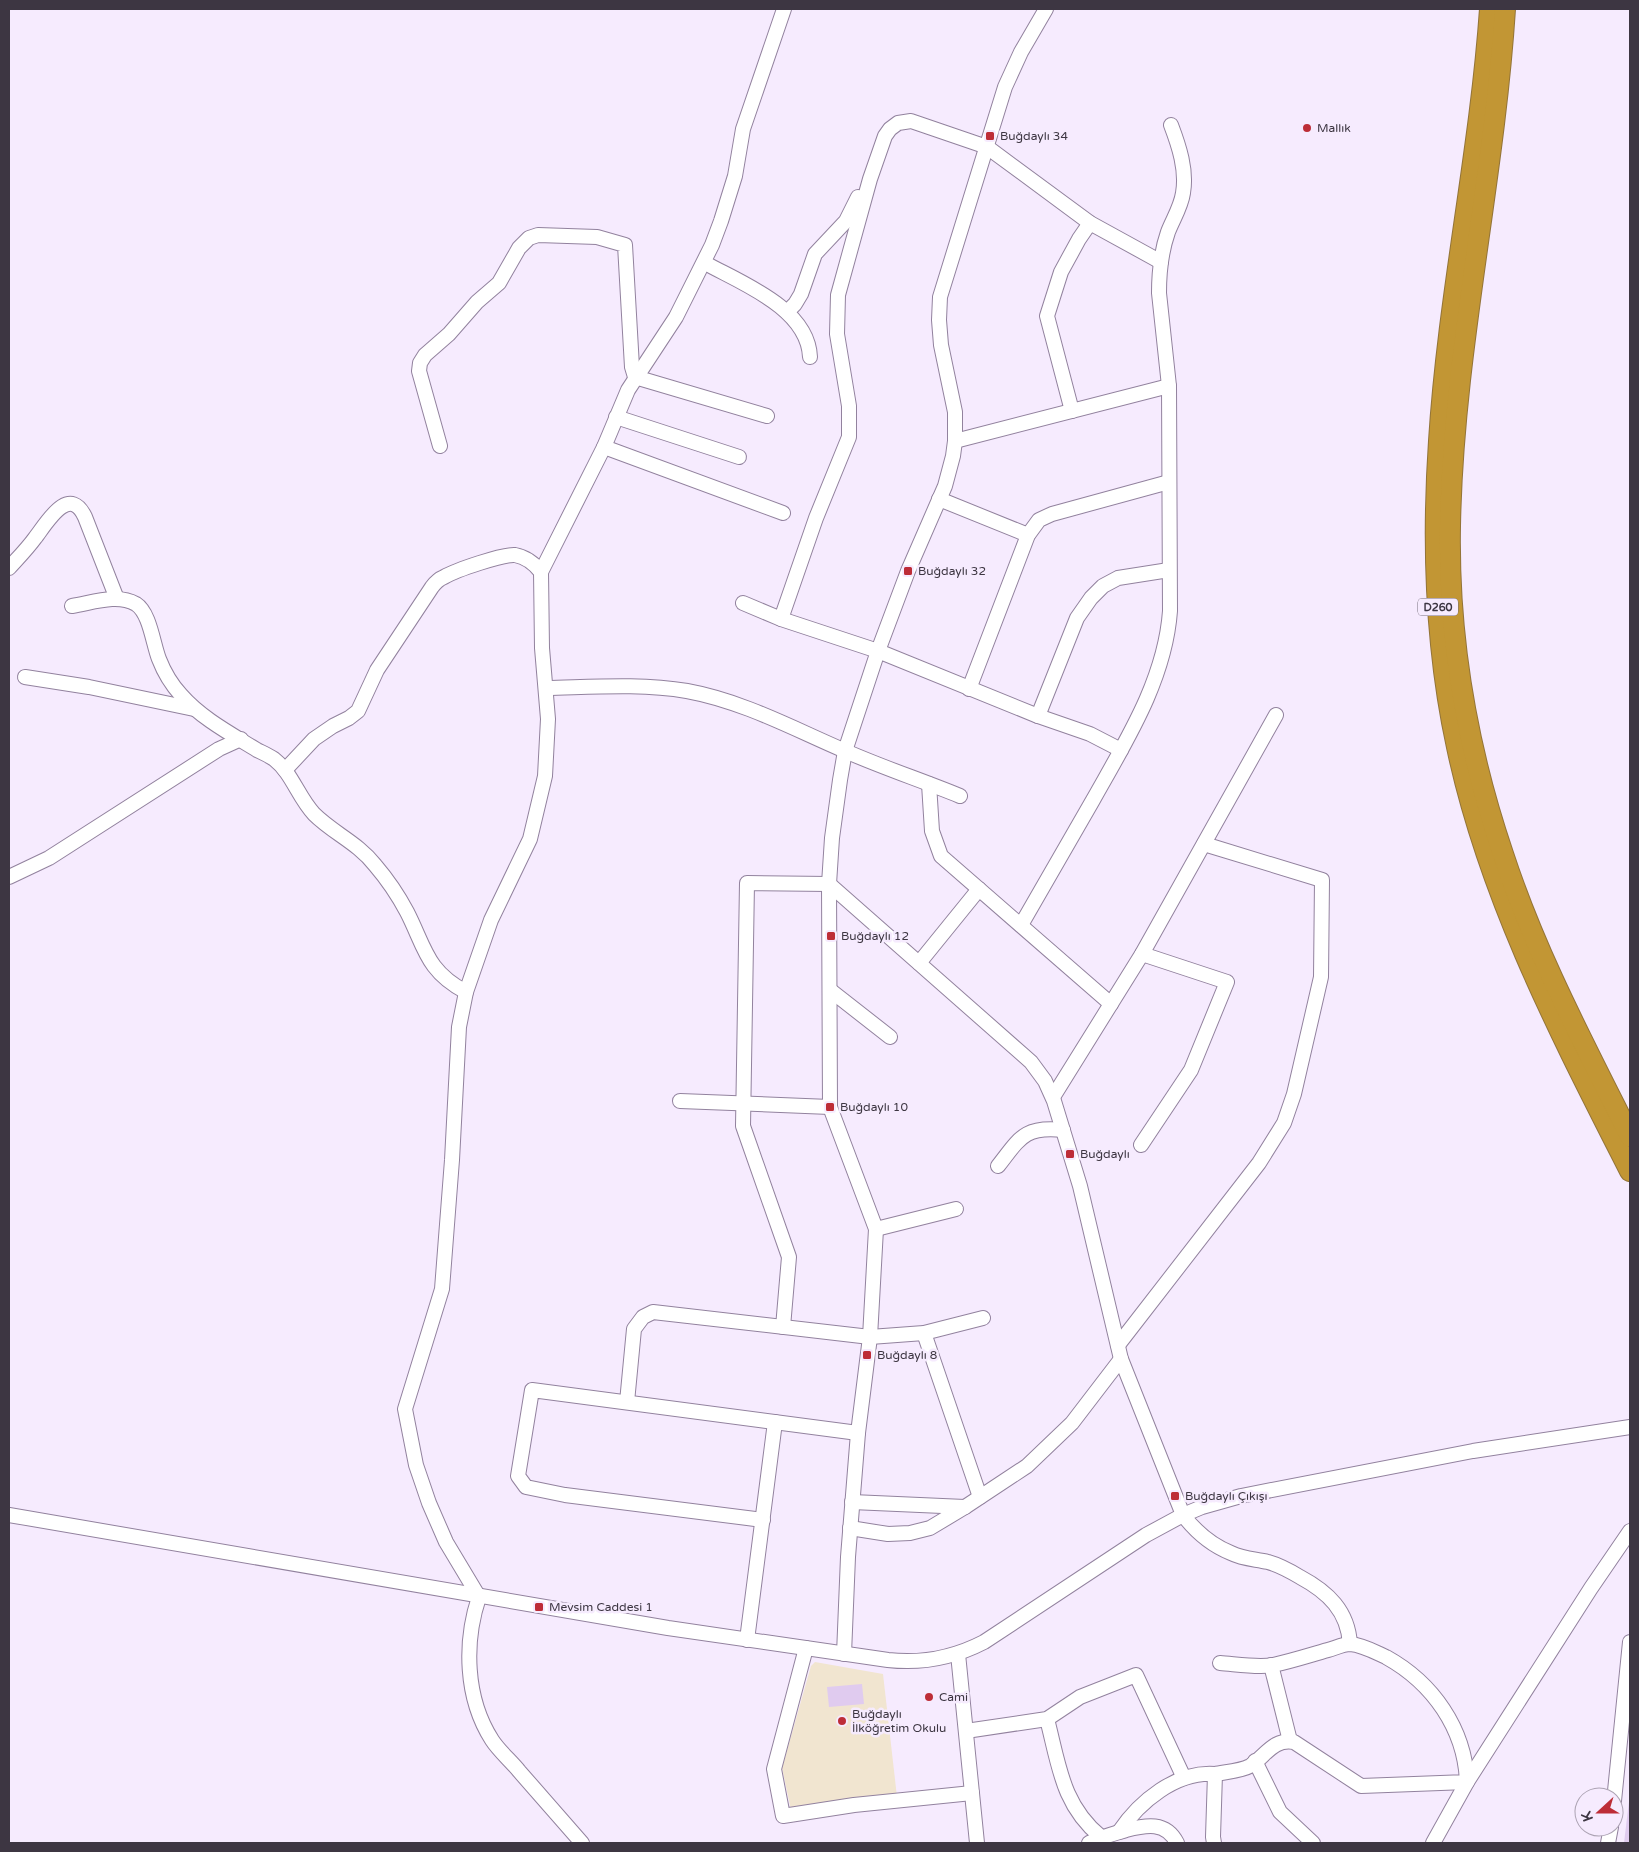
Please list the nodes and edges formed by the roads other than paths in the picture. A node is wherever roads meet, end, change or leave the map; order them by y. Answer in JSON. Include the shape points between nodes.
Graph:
{"nodes":[{"id":1,"x":784,"y":9,"type":"edge"},
{"id":2,"x":1046,"y":9,"type":"edge"},
{"id":3,"x":1490,"y":9,"type":"edge"},
{"id":4,"x":1505,"y":9,"type":"edge"},
{"id":5,"x":1172,"y":125,"type":"dead end"},
{"id":6,"x":987,"y":147,"type":"junction"},
{"id":7,"x":870,"y":179,"type":"junction"},
{"id":8,"x":1090,"y":223,"type":"junction"},
{"id":9,"x":1161,"y":262,"type":"junction"},
{"id":10,"x":705,"y":263,"type":"junction"},
{"id":11,"x":787,"y":312,"type":"junction"},
{"id":12,"x":810,"y":356,"type":"dead end"},
{"id":13,"x":637,"y":378,"type":"junction"},
{"id":14,"x":1169,"y":386,"type":"junction"},
{"id":15,"x":1072,"y":411,"type":"junction"},
{"id":16,"x":766,"y":416,"type":"dead end"},
{"id":17,"x":616,"y":417,"type":"junction"},
{"id":18,"x":955,"y":441,"type":"junction"},
{"id":19,"x":440,"y":446,"type":"dead end"},
{"id":20,"x":604,"y":447,"type":"junction"},
{"id":21,"x":739,"y":457,"type":"dead end"},
{"id":22,"x":1169,"y":482,"type":"junction"},
{"id":23,"x":939,"y":499,"type":"junction"},
{"id":24,"x":783,"y":513,"type":"dead end"},
{"id":25,"x":1028,"y":535,"type":"junction"},
{"id":26,"x":9,"y":568,"type":"edge"},
{"id":27,"x":1169,"y":570,"type":"junction"},
{"id":28,"x":541,"y":572,"type":"junction"},
{"id":29,"x":116,"y":599,"type":"junction"},
{"id":30,"x":743,"y":603,"type":"dead end"},
{"id":31,"x":72,"y":606,"type":"dead end"},
{"id":32,"x":780,"y":619,"type":"junction"},
{"id":33,"x":878,"y":651,"type":"junction"},
{"id":34,"x":25,"y":677,"type":"dead end"},
{"id":35,"x":546,"y":688,"type":"junction"},
{"id":36,"x":969,"y":689,"type":"junction"},
{"id":37,"x":194,"y":709,"type":"junction"},
{"id":38,"x":1276,"y":715,"type":"dead end"},
{"id":39,"x":1038,"y":716,"type":"junction"},
{"id":40,"x":241,"y":739,"type":"junction"},
{"id":41,"x":1121,"y":750,"type":"junction"},
{"id":42,"x":846,"y":751,"type":"junction"},
{"id":43,"x":285,"y":770,"type":"junction"},
{"id":44,"x":929,"y":784,"type":"junction"},
{"id":45,"x":960,"y":796,"type":"dead end"},
{"id":46,"x":1204,"y":844,"type":"junction"},
{"id":47,"x":9,"y":877,"type":"edge"},
{"id":48,"x":829,"y":884,"type":"junction"},
{"id":49,"x":979,"y":889,"type":"junction"},
{"id":50,"x":1021,"y":925,"type":"junction"},
{"id":51,"x":1142,"y":954,"type":"junction"},
{"id":52,"x":918,"y":962,"type":"junction"},
{"id":53,"x":830,"y":990,"type":"junction"},
{"id":54,"x":466,"y":992,"type":"junction"},
{"id":55,"x":1111,"y":1004,"type":"junction"},
{"id":56,"x":890,"y":1036,"type":"dead end"},
{"id":57,"x":1053,"y":1097,"type":"junction"},
{"id":58,"x":680,"y":1101,"type":"dead end"},
{"id":59,"x":744,"y":1104,"type":"junction"},
{"id":60,"x":830,"y":1107,"type":"junction"},
{"id":61,"x":1063,"y":1130,"type":"junction"},
{"id":62,"x":1630,"y":1136,"type":"edge"},
{"id":63,"x":1141,"y":1145,"type":"dead end"},
{"id":64,"x":998,"y":1166,"type":"dead end"},
{"id":65,"x":1630,"y":1171,"type":"edge"},
{"id":66,"x":956,"y":1209,"type":"dead end"},
{"id":67,"x":876,"y":1229,"type":"junction"},
{"id":68,"x":983,"y":1318,"type":"dead end"},
{"id":69,"x":783,"y":1326,"type":"junction"},
{"id":70,"x":924,"y":1333,"type":"junction"},
{"id":71,"x":870,"y":1337,"type":"junction"},
{"id":72,"x":1119,"y":1352,"type":"junction"},
{"id":73,"x":626,"y":1402,"type":"junction"},
{"id":74,"x":775,"y":1422,"type":"junction"},
{"id":75,"x":1630,"y":1427,"type":"edge"},
{"id":76,"x":858,"y":1433,"type":"junction"},
{"id":77,"x":980,"y":1497,"type":"junction"},
{"id":78,"x":852,"y":1502,"type":"junction"},
{"id":79,"x":965,"y":1507,"type":"junction"},
{"id":80,"x":9,"y":1515,"type":"edge"},
{"id":81,"x":1183,"y":1515,"type":"junction"},
{"id":82,"x":763,"y":1520,"type":"junction"},
{"id":83,"x":850,"y":1528,"type":"junction"},
{"id":84,"x":1630,"y":1531,"type":"edge"},
{"id":85,"x":479,"y":1596,"type":"junction"},
{"id":86,"x":747,"y":1640,"type":"junction"},
{"id":87,"x":1630,"y":1642,"type":"edge"},
{"id":88,"x":1350,"y":1644,"type":"junction"},
{"id":89,"x":806,"y":1648,"type":"junction"},
{"id":90,"x":844,"y":1654,"type":"junction"},
{"id":91,"x":958,"y":1654,"type":"junction"},
{"id":92,"x":1220,"y":1663,"type":"dead end"},
{"id":93,"x":1270,"y":1666,"type":"junction"},
{"id":94,"x":1046,"y":1719,"type":"junction"},
{"id":95,"x":966,"y":1731,"type":"junction"},
{"id":96,"x":1290,"y":1741,"type":"junction"},
{"id":97,"x":1255,"y":1761,"type":"junction"},
{"id":98,"x":1215,"y":1774,"type":"junction"},
{"id":99,"x":1184,"y":1778,"type":"junction"},
{"id":100,"x":1467,"y":1782,"type":"junction"},
{"id":101,"x":1615,"y":1787,"type":"edge"},
{"id":102,"x":972,"y":1793,"type":"junction"},
{"id":103,"x":1119,"y":1832,"type":"junction"},
{"id":104,"x":1095,"y":1840,"type":"edge"},
{"id":105,"x":582,"y":1843,"type":"edge"},
{"id":106,"x":977,"y":1843,"type":"edge"},
{"id":107,"x":1177,"y":1843,"type":"edge"},
{"id":108,"x":1214,"y":1843,"type":"edge"},
{"id":109,"x":1313,"y":1843,"type":"edge"},
{"id":110,"x":1433,"y":1843,"type":"edge"}],
"edges":[{"from":1,"to":10,"type":"street","via":[[743,129],[728,199]]},
{"from":2,"to":6,"type":"street","via":[[1012,71]]},
{"from":3,"to":65,"type":"highway","number":"D260","via":[[1439,439],[1435,554],[1442,661],[1464,778],[1497,885],[1549,1008]]},
{"from":4,"to":62,"type":"highway","number":"D260","via":[[1500,74],[1469,302],[1454,446],[1450,565],[1458,658],[1473,749],[1503,855],[1559,992]]},
{"from":5,"to":9,"type":"street","via":[[1180,150],[1184,183],[1180,206],[1168,233]]},
{"from":6,"to":7,"type":"street","via":[[911,121],[902,122],[885,136]]},
{"from":6,"to":8,"type":"street"},
{"from":6,"to":18,"type":"street","via":[[940,297],[941,345],[953,398]]},
{"from":7,"to":11,"type":"street","via":[[864,182],[846,221],[815,254],[801,294]]},
{"from":7,"to":32,"type":"street","via":[[836,306],[837,334],[849,406],[849,437]]},
{"from":8,"to":9,"type":"street"},
{"from":8,"to":15,"type":"street","via":[[1061,272],[1046,316]]},
{"from":9,"to":14,"type":"street","via":[[1159,293]]},
{"from":10,"to":11,"type":"street"},
{"from":10,"to":13,"type":"street","via":[[676,317]]},
{"from":11,"to":12,"type":"street","via":[[805,335]]},
{"from":13,"to":16,"type":"street"},
{"from":13,"to":17,"type":"street"},
{"from":13,"to":19,"type":"street","via":[[632,367],[625,245],[597,237],[533,236],[522,244],[499,284],[477,302],[420,363],[419,371]]},
{"from":14,"to":15,"type":"street"},
{"from":14,"to":22,"type":"street"},
{"from":15,"to":18,"type":"street"},
{"from":17,"to":20,"type":"street"},
{"from":17,"to":21,"type":"street"},
{"from":18,"to":23,"type":"street"},
{"from":20,"to":24,"type":"street"},
{"from":20,"to":28,"type":"street"},
{"from":22,"to":25,"type":"street","via":[[1052,514],[1039,520]]},
{"from":22,"to":27,"type":"street"},
{"from":23,"to":25,"type":"street"},
{"from":23,"to":33,"type":"street"},
{"from":25,"to":36,"type":"street"},
{"from":26,"to":29,"type":"street","via":[[59,507],[74,505],[85,518]]},
{"from":27,"to":39,"type":"street","via":[[1118,578],[1091,598],[1077,618]]},
{"from":27,"to":41,"type":"street","via":[[1170,611],[1164,652],[1156,678]]},
{"from":28,"to":35,"type":"street"},
{"from":28,"to":43,"type":"street","via":[[526,559],[508,555],[439,580],[377,670],[358,711],[314,739]]},
{"from":29,"to":31,"type":"street"},
{"from":29,"to":37,"type":"street","via":[[133,603],[142,610],[158,658],[179,693]]},
{"from":30,"to":32,"type":"street"},
{"from":32,"to":33,"type":"street"},
{"from":33,"to":36,"type":"street"},
{"from":33,"to":42,"type":"street"},
{"from":34,"to":37,"type":"street"},
{"from":35,"to":42,"type":"street","via":[[648,686],[687,691],[744,707]]},
{"from":35,"to":54,"type":"street","via":[[547,754],[536,818],[530,839],[491,920]]},
{"from":36,"to":39,"type":"street"},
{"from":37,"to":40,"type":"street"},
{"from":38,"to":46,"type":"street"},
{"from":39,"to":41,"type":"street","via":[[1090,734]]},
{"from":40,"to":43,"type":"street"},
{"from":40,"to":47,"type":"street","via":[[219,749],[49,858]]},
{"from":41,"to":50,"type":"street"},
{"from":42,"to":44,"type":"street"},
{"from":42,"to":48,"type":"street","via":[[835,809]]},
{"from":43,"to":54,"type":"street","via":[[314,814],[371,859],[400,900],[430,962],[443,977]]},
{"from":44,"to":45,"type":"street"},
{"from":44,"to":49,"type":"street","via":[[932,832],[937,848],[941,856]]},
{"from":46,"to":51,"type":"street"},
{"from":46,"to":72,"type":"street","via":[[1322,880],[1321,977],[1294,1094],[1276,1137]]},
{"from":48,"to":52,"type":"street"},
{"from":48,"to":53,"type":"street"},
{"from":48,"to":59,"type":"street","via":[[747,883]]},
{"from":49,"to":50,"type":"street"},
{"from":49,"to":52,"type":"street"},
{"from":50,"to":55,"type":"street"},
{"from":51,"to":55,"type":"street"},
{"from":51,"to":63,"type":"street","via":[[1227,982],[1191,1070]]},
{"from":52,"to":57,"type":"street","via":[[1031,1062]]},
{"from":53,"to":56,"type":"street"},
{"from":53,"to":60,"type":"street"},
{"from":54,"to":85,"type":"street","via":[[459,1027],[442,1289],[405,1409],[414,1456],[429,1503],[453,1555]]},
{"from":55,"to":57,"type":"street"},
{"from":57,"to":61,"type":"street"},
{"from":58,"to":59,"type":"street"},
{"from":59,"to":60,"type":"street"},
{"from":59,"to":69,"type":"street","via":[[743,1126],[788,1257]]},
{"from":60,"to":67,"type":"street"},
{"from":61,"to":64,"type":"street","via":[[1036,1130],[1024,1135]]},
{"from":61,"to":72,"type":"street","via":[[1080,1186]]},
{"from":66,"to":67,"type":"street"},
{"from":67,"to":71,"type":"street"},
{"from":68,"to":70,"type":"street"},
{"from":69,"to":71,"type":"street"},
{"from":69,"to":73,"type":"street","via":[[659,1312],[648,1314],[634,1330]]},
{"from":70,"to":71,"type":"street"},
{"from":70,"to":77,"type":"street"},
{"from":71,"to":76,"type":"street"},
{"from":72,"to":77,"type":"street","via":[[1072,1423],[1027,1466]]},
{"from":72,"to":81,"type":"street"},
{"from":73,"to":74,"type":"street"},
{"from":73,"to":82,"type":"street","via":[[532,1390],[518,1476],[526,1487]]},
{"from":74,"to":76,"type":"street"},
{"from":74,"to":82,"type":"street"},
{"from":75,"to":81,"type":"street","via":[[1473,1451],[1241,1496]]},
{"from":76,"to":78,"type":"street"},
{"from":77,"to":79,"type":"street"},
{"from":78,"to":79,"type":"street"},
{"from":78,"to":83,"type":"street"},
{"from":79,"to":83,"type":"street","via":[[930,1528],[910,1533],[888,1534]]},
{"from":80,"to":85,"type":"street"},
{"from":81,"to":88,"type":"street","via":[[1200,1534],[1221,1549],[1281,1567],[1325,1592],[1342,1612]]},
{"from":81,"to":91,"type":"street","via":[[1146,1535],[984,1642]]},
{"from":82,"to":86,"type":"street"},
{"from":83,"to":90,"type":"street"},
{"from":84,"to":100,"type":"street"},
{"from":85,"to":86,"type":"street"},
{"from":85,"to":105,"type":"street","via":[[472,1623],[469,1664],[481,1716],[492,1740]]},
{"from":86,"to":89,"type":"street"},
{"from":87,"to":101,"type":"street"},
{"from":88,"to":93,"type":"street"},
{"from":88,"to":100,"type":"street","via":[[1390,1659],[1412,1675],[1434,1698],[1458,1735],[1465,1758]]},
{"from":89,"to":90,"type":"street"},
{"from":89,"to":102,"type":"street","via":[[774,1769],[783,1816]]},
{"from":90,"to":91,"type":"street","via":[[916,1662]]},
{"from":91,"to":95,"type":"street"},
{"from":92,"to":93,"type":"street"},
{"from":93,"to":96,"type":"street"},
{"from":94,"to":95,"type":"street"},
{"from":94,"to":99,"type":"street","via":[[1080,1697],[1136,1675]]},
{"from":94,"to":104,"type":"street","via":[[1069,1797]]},
{"from":95,"to":102,"type":"street"},
{"from":96,"to":97,"type":"street","via":[[1275,1744]]},
{"from":96,"to":100,"type":"street","via":[[1361,1786]]},
{"from":97,"to":98,"type":"street","via":[[1249,1767]]},
{"from":97,"to":109,"type":"street","via":[[1280,1812]]},
{"from":98,"to":99,"type":"street"},
{"from":98,"to":108,"type":"street"},
{"from":99,"to":103,"type":"street","via":[[1148,1800]]},
{"from":100,"to":110,"type":"street"},
{"from":102,"to":106,"type":"street"},
{"from":103,"to":104,"type":"street"},
{"from":103,"to":107,"type":"street","via":[[1144,1825],[1156,1826],[1168,1831]]}]}
